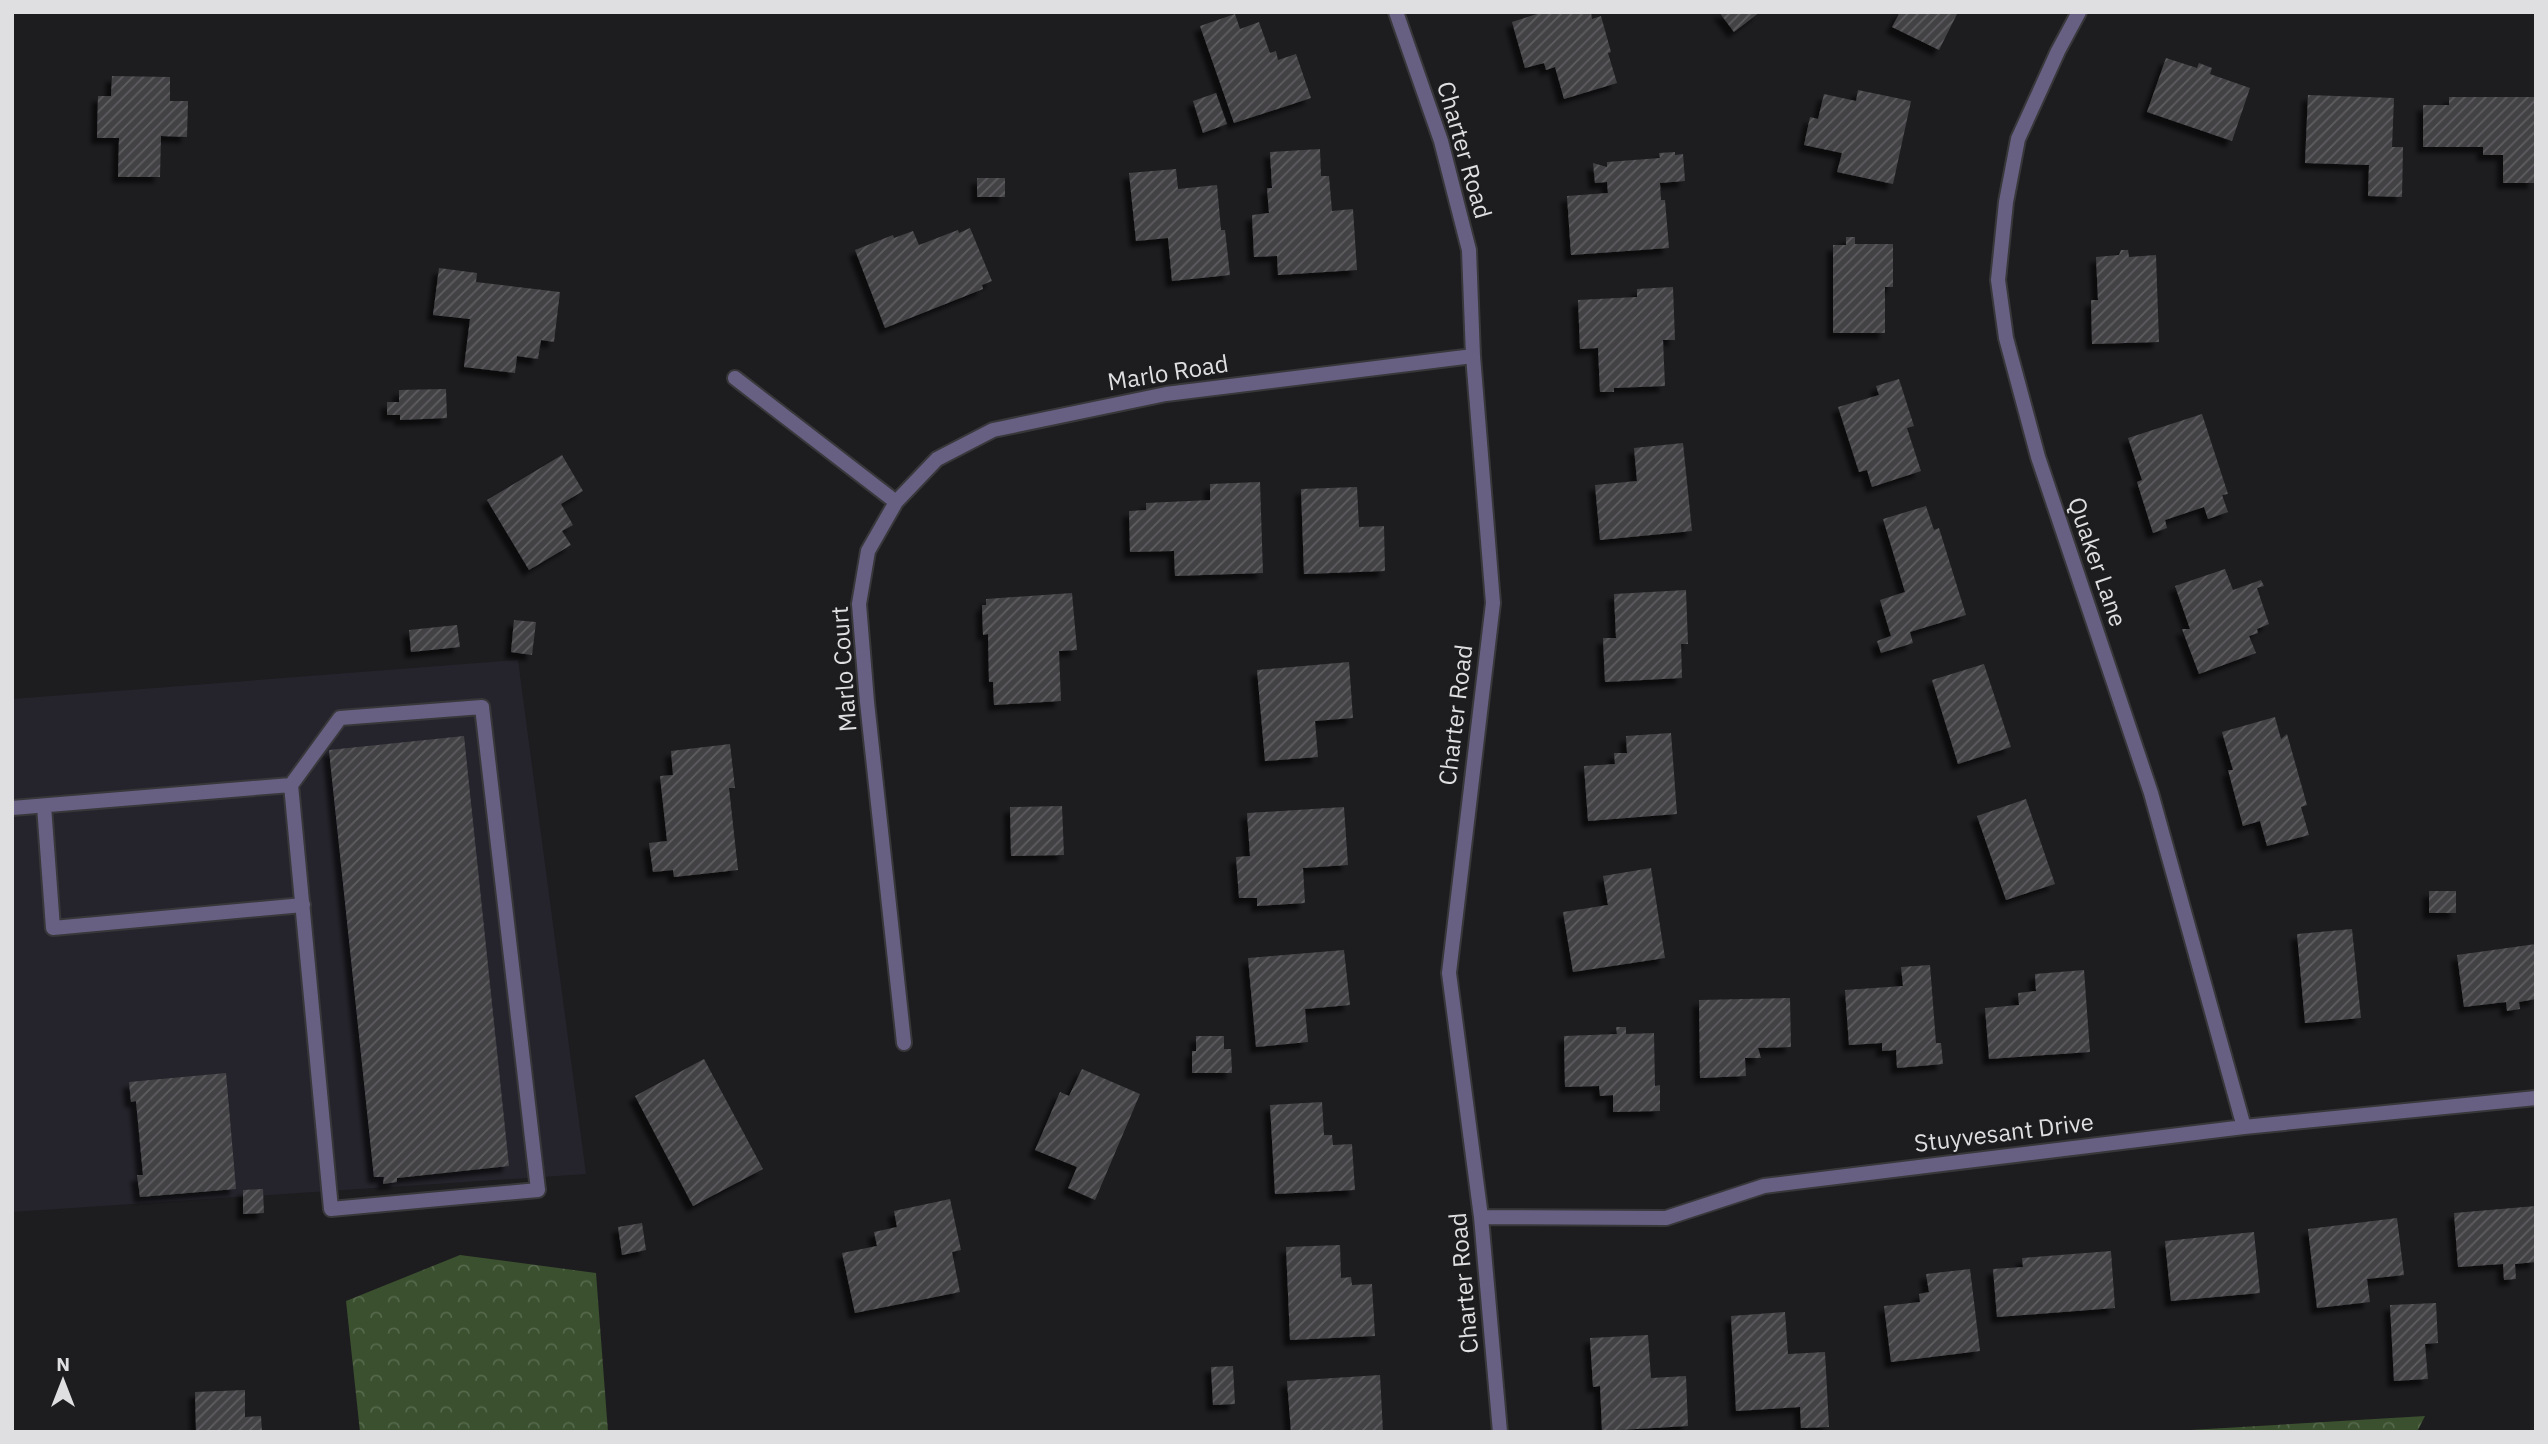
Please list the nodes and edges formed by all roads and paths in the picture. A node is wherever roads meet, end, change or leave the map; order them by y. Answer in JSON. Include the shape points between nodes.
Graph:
{"nodes":[{"id":1,"x":1396,"y":12,"type":"edge"},
{"id":2,"x":2079,"y":12,"type":"edge"},
{"id":3,"x":1474,"y":356,"type":"junction"},
{"id":4,"x":734,"y":378,"type":"dead end"},
{"id":5,"x":896,"y":502,"type":"junction"},
{"id":6,"x":291,"y":785,"type":"junction"},
{"id":7,"x":44,"y":806,"type":"junction"},
{"id":8,"x":12,"y":808,"type":"edge"},
{"id":9,"x":303,"y":905,"type":"junction"},
{"id":10,"x":904,"y":1043,"type":"dead end"},
{"id":11,"x":2536,"y":1098,"type":"edge"},
{"id":12,"x":2244,"y":1127,"type":"junction"},
{"id":13,"x":1481,"y":1217,"type":"junction"},
{"id":14,"x":1500,"y":1432,"type":"edge"}],
"edges":[{"from":1,"to":3,"type":"street","name":"Charter Road","via":[[1441,141],[1469,250]]},
{"from":2,"to":12,"type":"street","name":"Quaker Lane","via":[[2018,139],[1998,280],[2006,338],[2038,457],[2151,793]]},
{"from":3,"to":5,"type":"street","name":"Marlo Road","via":[[1166,394],[993,430],[937,459]]},
{"from":3,"to":13,"type":"street","name":"Charter Road","via":[[1493,603],[1449,973]]},
{"from":4,"to":5,"type":"street"},
{"from":5,"to":10,"type":"street","name":"Marlo Court","via":[[868,551],[859,604]]},
{"from":6,"to":7,"type":"street"},
{"from":6,"to":9,"type":"street"},
{"from":6,"to":9,"type":"street","via":[[340,718],[482,707],[538,1191],[331,1209]]},
{"from":7,"to":8,"type":"street"},
{"from":7,"to":9,"type":"street","via":[[53,928]]},
{"from":11,"to":12,"type":"street","name":"Stuyvesant Drive"},
{"from":12,"to":13,"type":"street","name":"Stuyvesant Drive","via":[[1764,1186],[1667,1218]]},
{"from":13,"to":14,"type":"street","name":"Charter Road"}]}
